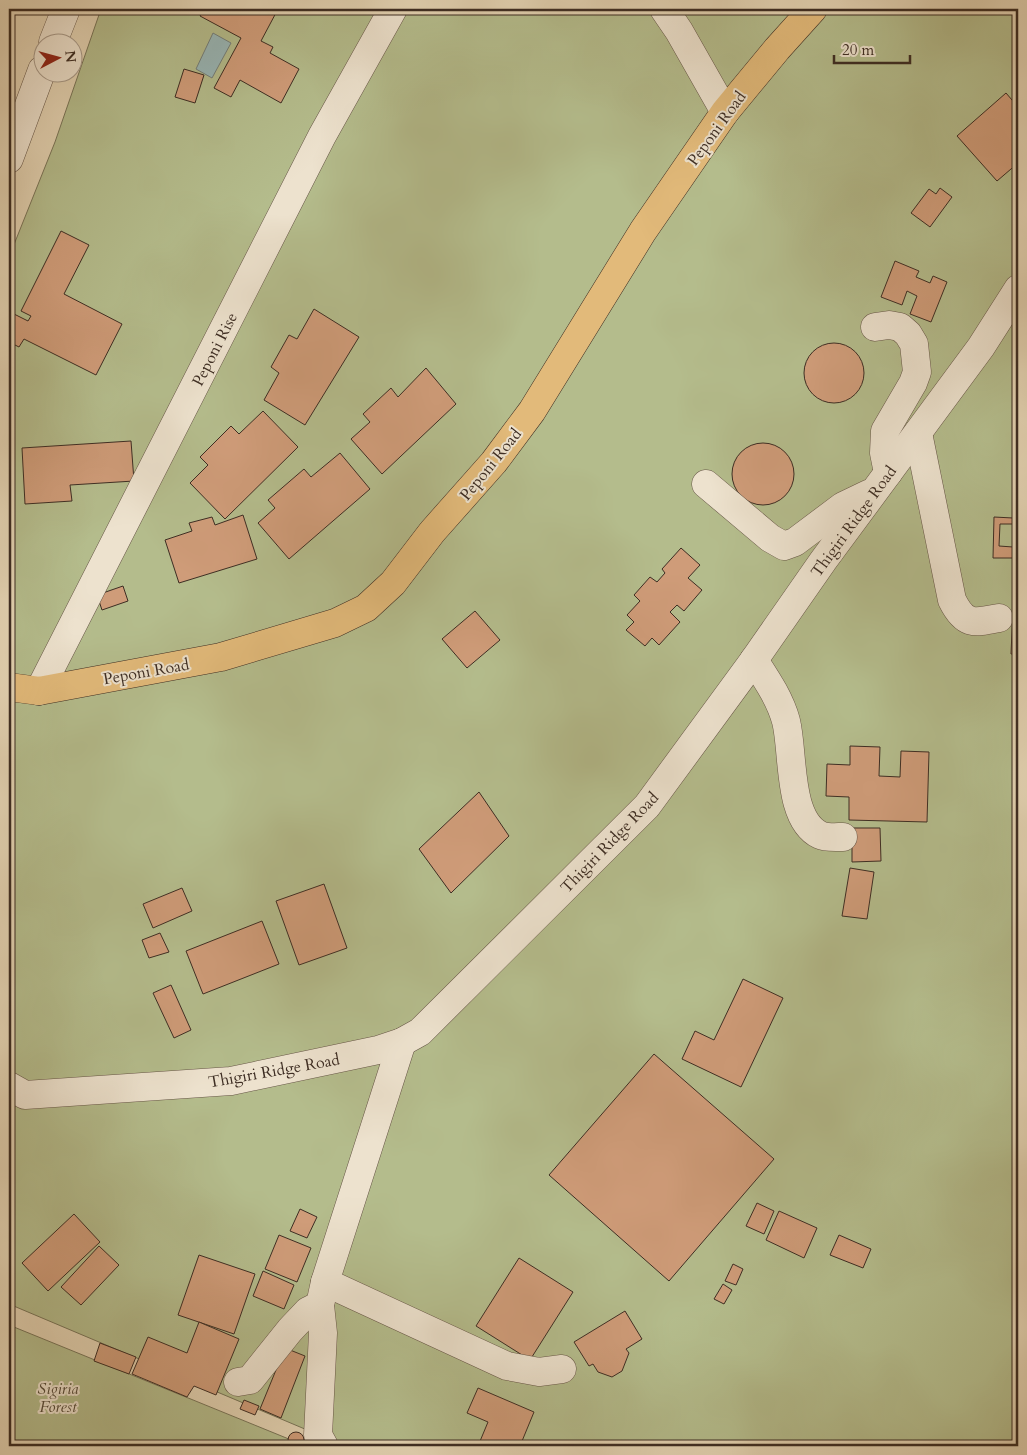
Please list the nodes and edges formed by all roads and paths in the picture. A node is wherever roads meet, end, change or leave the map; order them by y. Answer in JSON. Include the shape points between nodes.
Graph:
{"nodes":[{"id":1,"x":66,"y":9,"type":"edge"},
{"id":2,"x":393,"y":9,"type":"edge"},
{"id":3,"x":664,"y":9,"type":"edge"},
{"id":4,"x":813,"y":9,"type":"edge"},
{"id":5,"x":57,"y":32,"type":"edge"},
{"id":6,"x":38,"y":82,"type":"edge"},
{"id":7,"x":725,"y":112,"type":"junction"},
{"id":8,"x":9,"y":159,"type":"edge"},
{"id":9,"x":1018,"y":290,"type":"edge"},
{"id":10,"x":875,"y":327,"type":"dead end"},
{"id":11,"x":918,"y":433,"type":"junction"},
{"id":12,"x":882,"y":482,"type":"junction"},
{"id":13,"x":706,"y":484,"type":"dead end"},
{"id":14,"x":999,"y":618,"type":"dead end"},
{"id":15,"x":754,"y":660,"type":"junction"},
{"id":16,"x":9,"y":687,"type":"edge"},
{"id":17,"x":39,"y":691,"type":"junction"},
{"id":18,"x":843,"y":837,"type":"dead end"},
{"id":19,"x":402,"y":1042,"type":"junction"},
{"id":20,"x":9,"y":1086,"type":"edge"},
{"id":21,"x":322,"y":1293,"type":"junction"},
{"id":22,"x":562,"y":1369,"type":"dead end"},
{"id":23,"x":238,"y":1382,"type":"dead end"},
{"id":24,"x":324,"y":1446,"type":"edge"}],
"edges":[{"from":1,"to":5,"type":"street"},
{"from":2,"to":17,"type":"street","name":"Peponi Rise","via":[[322,136]]},
{"from":3,"to":7,"type":"street"},
{"from":4,"to":7,"type":"main road","name":"Peponi Road"},
{"from":6,"to":8,"type":"street"},
{"from":7,"to":17,"type":"main road","name":"Peponi Road","via":[[642,231],[532,411],[494,462],[432,532],[393,583],[366,608],[335,623],[221,657]]},
{"from":9,"to":11,"type":"street","name":"Thigiri Ridge Road"},
{"from":10,"to":12,"type":"street","via":[[889,324],[908,334],[914,344],[917,372],[885,430]]},
{"from":11,"to":12,"type":"street","name":"Thigiri Ridge Road"},
{"from":11,"to":14,"type":"street","via":[[952,600],[958,613],[970,621],[977,623]]},
{"from":12,"to":13,"type":"street","via":[[795,542],[784,546]]},
{"from":12,"to":15,"type":"street","name":"Thigiri Ridge Road"},
{"from":15,"to":18,"type":"street","via":[[786,718],[798,809],[807,826],[821,836]]},
{"from":15,"to":19,"type":"street","name":"Thigiri Ridge Road","via":[[647,806],[445,1008],[420,1032]]},
{"from":16,"to":17,"type":"main road","name":"Peponi Road"},
{"from":19,"to":20,"type":"street","name":"Thigiri Ridge Road","via":[[231,1081],[25,1095]]},
{"from":19,"to":21,"type":"street"},
{"from":21,"to":22,"type":"street","via":[[507,1366],[539,1372]]},
{"from":21,"to":23,"type":"street","via":[[250,1380]]},
{"from":21,"to":24,"type":"street","via":[[318,1435]]}]}
